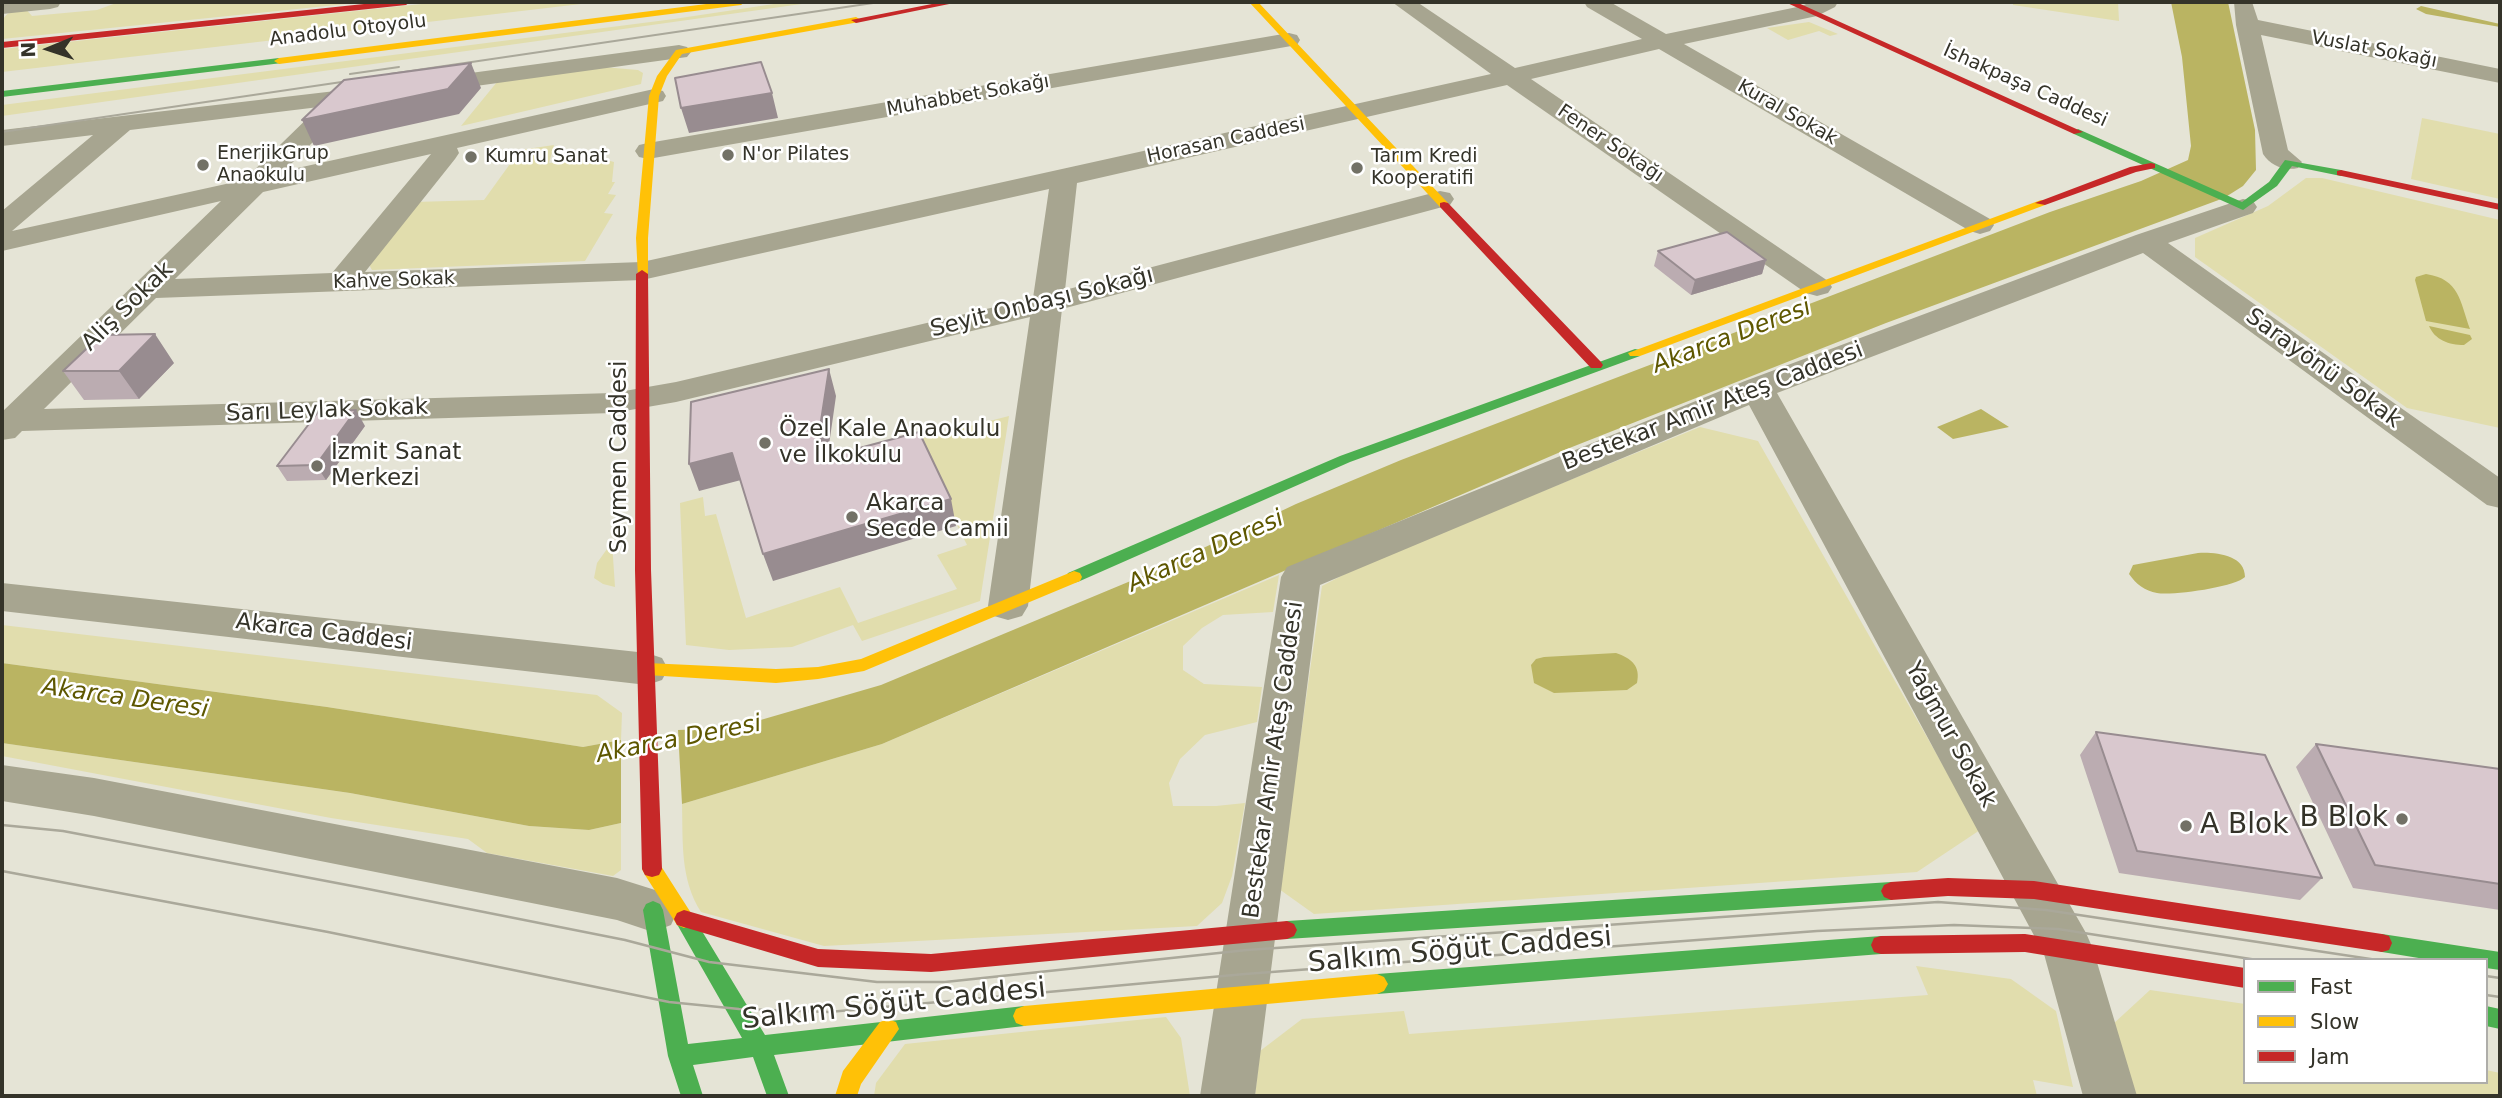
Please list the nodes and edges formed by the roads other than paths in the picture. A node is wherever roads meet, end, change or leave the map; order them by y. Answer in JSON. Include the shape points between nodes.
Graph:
{"nodes":[{"id":1,"x":50,"y":2,"type":"edge"},
{"id":2,"x":406,"y":2,"type":"edge"},
{"id":3,"x":657,"y":2,"type":"edge"},
{"id":4,"x":741,"y":2,"type":"edge"},
{"id":5,"x":955,"y":2,"type":"edge"},
{"id":6,"x":1253,"y":2,"type":"edge"},
{"id":7,"x":1403,"y":2,"type":"edge"},
{"id":8,"x":1595,"y":2,"type":"edge"},
{"id":9,"x":1809,"y":5,"type":"edge"},
{"id":10,"x":2,"y":8,"type":"edge"},
{"id":11,"x":2245,"y":13,"type":"edge"},
{"id":12,"x":1289,"y":40,"type":"junction"},
{"id":13,"x":1663,"y":41,"type":"junction"},
{"id":14,"x":2,"y":45,"type":"edge"},
{"id":15,"x":678,"y":52,"type":"junction"},
{"id":16,"x":1510,"y":76,"type":"junction"},
{"id":17,"x":2500,"y":76,"type":"edge"},
{"id":18,"x":2,"y":81,"type":"edge"},
{"id":19,"x":2,"y":94,"type":"edge"},
{"id":20,"x":654,"y":96,"type":"junction"},
{"id":21,"x":344,"y":97,"type":"junction"},
{"id":22,"x":1358,"y":112,"type":"junction"},
{"id":23,"x":124,"y":122,"type":"junction"},
{"id":24,"x":2,"y":138,"type":"edge"},
{"id":25,"x":442,"y":143,"type":"junction"},
{"id":26,"x":648,"y":151,"type":"junction"},
{"id":27,"x":2290,"y":162,"type":"junction"},
{"id":28,"x":2157,"y":169,"type":"junction"},
{"id":29,"x":1064,"y":177,"type":"junction"},
{"id":30,"x":256,"y":183,"type":"junction"},
{"id":31,"x":1440,"y":199,"type":"junction"},
{"id":32,"x":2233,"y":203,"type":"junction"},
{"id":33,"x":2500,"y":207,"type":"edge"},
{"id":34,"x":2,"y":225,"type":"edge"},
{"id":35,"x":1980,"y":225,"type":"junction"},
{"id":36,"x":2146,"y":241,"type":"junction"},
{"id":37,"x":2,"y":242,"type":"edge"},
{"id":38,"x":642,"y":271,"type":"junction"},
{"id":39,"x":340,"y":283,"type":"junction"},
{"id":40,"x":1817,"y":287,"type":"junction"},
{"id":41,"x":146,"y":289,"type":"junction"},
{"id":42,"x":1047,"y":304,"type":"junction"},
{"id":43,"x":1596,"y":365,"type":"junction"},
{"id":44,"x":1757,"y":388,"type":"junction"},
{"id":45,"x":642,"y":399,"type":"junction"},
{"id":46,"x":7,"y":426,"type":"edge"},
{"id":47,"x":2500,"y":496,"type":"edge"},
{"id":48,"x":2,"y":597,"type":"edge"},
{"id":49,"x":1008,"y":606,"type":"junction"},
{"id":50,"x":647,"y":688,"type":"junction"},
{"id":51,"x":2,"y":783,"type":"edge"},
{"id":52,"x":2034,"y":890,"type":"junction"},
{"id":53,"x":663,"y":899,"type":"junction"},
{"id":54,"x":1249,"y":932,"type":"junction"},
{"id":55,"x":2068,"y":949,"type":"junction"},
{"id":56,"x":2480,"y":958,"type":"edge"},
{"id":57,"x":2243,"y":978,"type":"edge"},
{"id":58,"x":1241,"y":995,"type":"junction"},
{"id":59,"x":888,"y":1029,"type":"junction"},
{"id":60,"x":760,"y":1046,"type":"junction"},
{"id":61,"x":679,"y":1056,"type":"junction"},
{"id":62,"x":692,"y":1096,"type":"edge"},
{"id":63,"x":778,"y":1096,"type":"edge"},
{"id":64,"x":846,"y":1096,"type":"edge"},
{"id":65,"x":1227,"y":1096,"type":"edge"},
{"id":66,"x":2110,"y":1096,"type":"edge"}],
"edges":[{"from":1,"to":10,"type":"street"},
{"from":2,"to":14,"type":"main road"},
{"from":3,"to":18,"type":"main road","name":"Anadolu Otoyolu"},
{"from":4,"to":19,"type":"main road","name":"Anadolu Otoyolu"},
{"from":5,"to":15,"type":"main road"},
{"from":6,"to":12,"type":"main road"},
{"from":7,"to":16,"type":"street","name":"Fener Sokağı"},
{"from":8,"to":13,"type":"street","name":"Kural Sokak"},
{"from":9,"to":13,"type":"street","name":"Horasan Caddesi"},
{"from":9,"to":28,"type":"main road","name":"İshakpaşa Caddesi"},
{"from":11,"to":17,"type":"street","name":"Vuslat Sokağı"},
{"from":11,"to":27,"type":"street","via":[[2276,155]]},
{"from":12,"to":22,"type":"main road"},
{"from":12,"to":26,"type":"street","name":"Muhabbet Sokağı"},
{"from":13,"to":16,"type":"street","name":"Horasan Caddesi"},
{"from":13,"to":35,"type":"street","name":"Kural Sokak"},
{"from":15,"to":20,"type":"main road","name":"Seymen Caddesi"},
{"from":15,"to":21,"type":"street"},
{"from":16,"to":22,"type":"street","name":"Horasan Caddesi"},
{"from":16,"to":40,"type":"street","name":"Fener Sokağı"},
{"from":20,"to":25,"type":"street"},
{"from":20,"to":26,"type":"main road","name":"Seymen Caddesi"},
{"from":21,"to":23,"type":"street"},
{"from":21,"to":30,"type":"street","name":"Aliş Sokak"},
{"from":22,"to":29,"type":"street","name":"Horasan Caddesi"},
{"from":22,"to":31,"type":"main road"},
{"from":23,"to":24,"type":"street"},
{"from":23,"to":34,"type":"street"},
{"from":25,"to":30,"type":"street"},
{"from":25,"to":39,"type":"street","via":[[446,153]]},
{"from":26,"to":38,"type":"main road","name":"Seymen Caddesi"},
{"from":27,"to":32,"type":"main road","name":"Bestekar Amir Ateş Caddesi","via":[[2273,184]]},
{"from":27,"to":33,"type":"main road"},
{"from":28,"to":32,"type":"main road","name":"İshakpaşa Caddesi"},
{"from":28,"to":35,"type":"main road","via":[[2134,169]]},
{"from":29,"to":38,"type":"street","name":"Horasan Caddesi"},
{"from":29,"to":42,"type":"street"},
{"from":30,"to":37,"type":"street"},
{"from":30,"to":41,"type":"street","name":"Aliş Sokak"},
{"from":31,"to":42,"type":"street","name":"Seyit Onbaşı Sokağı"},
{"from":31,"to":43,"type":"main road"},
{"from":32,"to":36,"type":"street","name":"Bestekar Amir Ateş Caddesi"},
{"from":35,"to":40,"type":"main road"},
{"from":36,"to":44,"type":"street","name":"Bestekar Amir Ateş Caddesi"},
{"from":36,"to":47,"type":"street","name":"Sarayönü Sokak"},
{"from":38,"to":39,"type":"street","name":"Kahve Sokak"},
{"from":38,"to":45,"type":"main road","name":"Seymen Caddesi"},
{"from":39,"to":41,"type":"street","name":"Kahve Sokak"},
{"from":40,"to":43,"type":"main road"},
{"from":41,"to":46,"type":"street","name":"Aliş Sokak"},
{"from":42,"to":45,"type":"street","name":"Seyit Onbaşı Sokağı"},
{"from":42,"to":49,"type":"street"},
{"from":43,"to":49,"type":"main road","via":[[1345,459]]},
{"from":44,"to":52,"type":"street","name":"Yağmur Sokak"},
{"from":44,"to":54,"type":"street","name":"Bestekar Amir Ateş Caddesi","via":[[1301,577]]},
{"from":45,"to":46,"type":"street","name":"Sarı Leylak Sokak"},
{"from":45,"to":50,"type":"main road","name":"Seymen Caddesi"},
{"from":48,"to":50,"type":"street","name":"Akarca Caddesi"},
{"from":49,"to":50,"type":"main road","via":[[864,665]]},
{"from":50,"to":53,"type":"main road","name":"Seymen Caddesi"},
{"from":51,"to":53,"type":"street","via":[[611,897]]},
{"from":52,"to":54,"type":"main road","via":[[1948,887]]},
{"from":52,"to":55,"type":"street","name":"Yağmur Sokak"},
{"from":52,"to":56,"type":"main road"},
{"from":53,"to":54,"type":"main road","via":[[818,958],[931,963]]},
{"from":53,"to":60,"type":"main road","name":"Seymen Caddesi"},
{"from":53,"to":61,"type":"main road","name":"Seymen Caddesi"},
{"from":54,"to":58,"type":"street"},
{"from":55,"to":57,"type":"main road","name":"Salkım Söğüt Caddesi"},
{"from":55,"to":58,"type":"main road","name":"Salkım Söğüt Caddesi","via":[[1963,942],[1832,947]]},
{"from":55,"to":66,"type":"street","name":"Yağmur Sokak"},
{"from":58,"to":59,"type":"main road","name":"Salkım Söğüt Caddesi"},
{"from":58,"to":65,"type":"street"},
{"from":59,"to":60,"type":"main road","name":"Salkım Söğüt Caddesi"},
{"from":59,"to":64,"type":"main road","via":[[851,1079]]},
{"from":60,"to":61,"type":"main road","name":"Salkım Söğüt Caddesi"},
{"from":60,"to":63,"type":"main road","name":"Seymen Caddesi"},
{"from":61,"to":62,"type":"main road","name":"Seymen Caddesi"}]}
